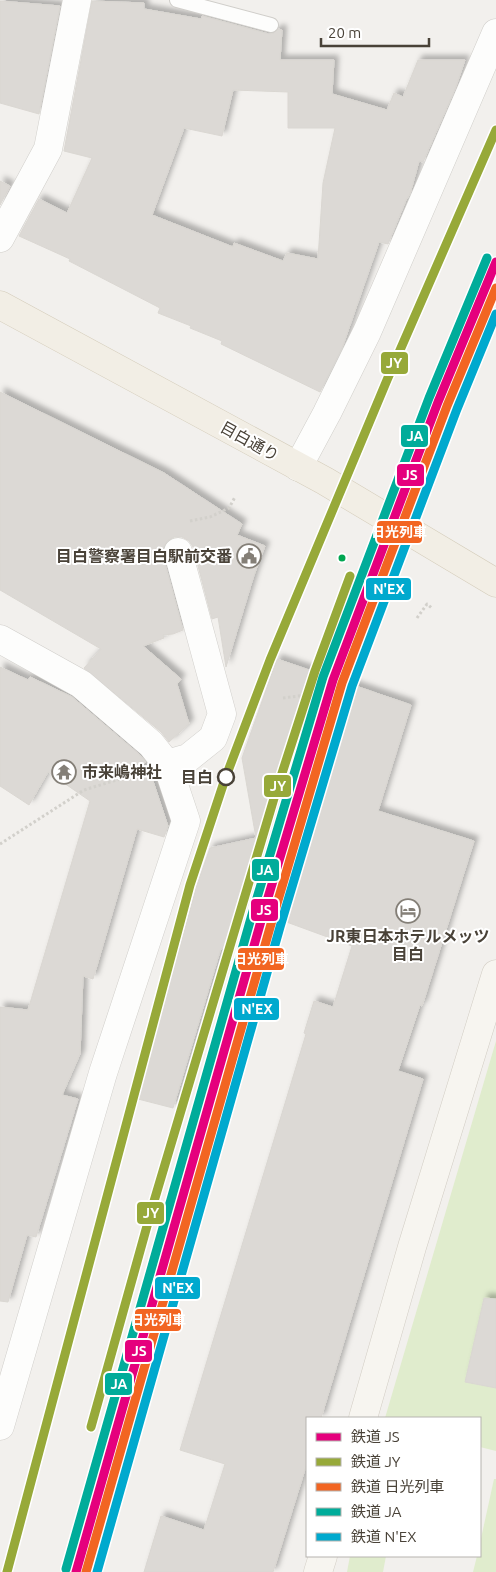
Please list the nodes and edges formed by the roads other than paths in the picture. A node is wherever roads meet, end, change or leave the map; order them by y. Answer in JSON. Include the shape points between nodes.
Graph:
{"nodes":[{"id":1,"x":77,"y":0,"type":"edge"},
{"id":2,"x":177,"y":0,"type":"edge"},
{"id":3,"x":271,"y":25,"type":"dead end"},
{"id":4,"x":496,"y":33,"type":"edge"},
{"id":5,"x":0,"y":238,"type":"edge"},
{"id":6,"x":0,"y":305,"type":"edge"},
{"id":7,"x":298,"y":467,"type":"junction"},
{"id":8,"x":178,"y":552,"type":"dead end"},
{"id":9,"x":496,"y":583,"type":"edge"},
{"id":10,"x":0,"y":639,"type":"edge"},
{"id":11,"x":167,"y":764,"type":"junction"},
{"id":12,"x":496,"y":974,"type":"edge"},
{"id":13,"x":363,"y":1417,"type":"edge"},
{"id":14,"x":0,"y":1426,"type":"edge"},
{"id":15,"x":323,"y":1557,"type":"edge"},
{"id":16,"x":318,"y":1572,"type":"edge"}],
"edges":[{"from":1,"to":5,"type":"street","via":[[48,149]]},
{"from":2,"to":3,"type":"lane"},
{"from":4,"to":7,"type":"street","via":[[367,332]]},
{"from":6,"to":7,"type":"main road","name":"目白通り"},
{"from":7,"to":9,"type":"main road","name":"目白通り"},
{"from":8,"to":11,"type":"street","via":[[222,714],[213,738],[188,758]]},
{"from":10,"to":11,"type":"street","via":[[81,684],[151,744]]},
{"from":11,"to":14,"type":"street","via":[[186,821],[103,1073]]},
{"from":12,"to":13,"type":"street"},
{"from":15,"to":16,"type":"street"}]}
